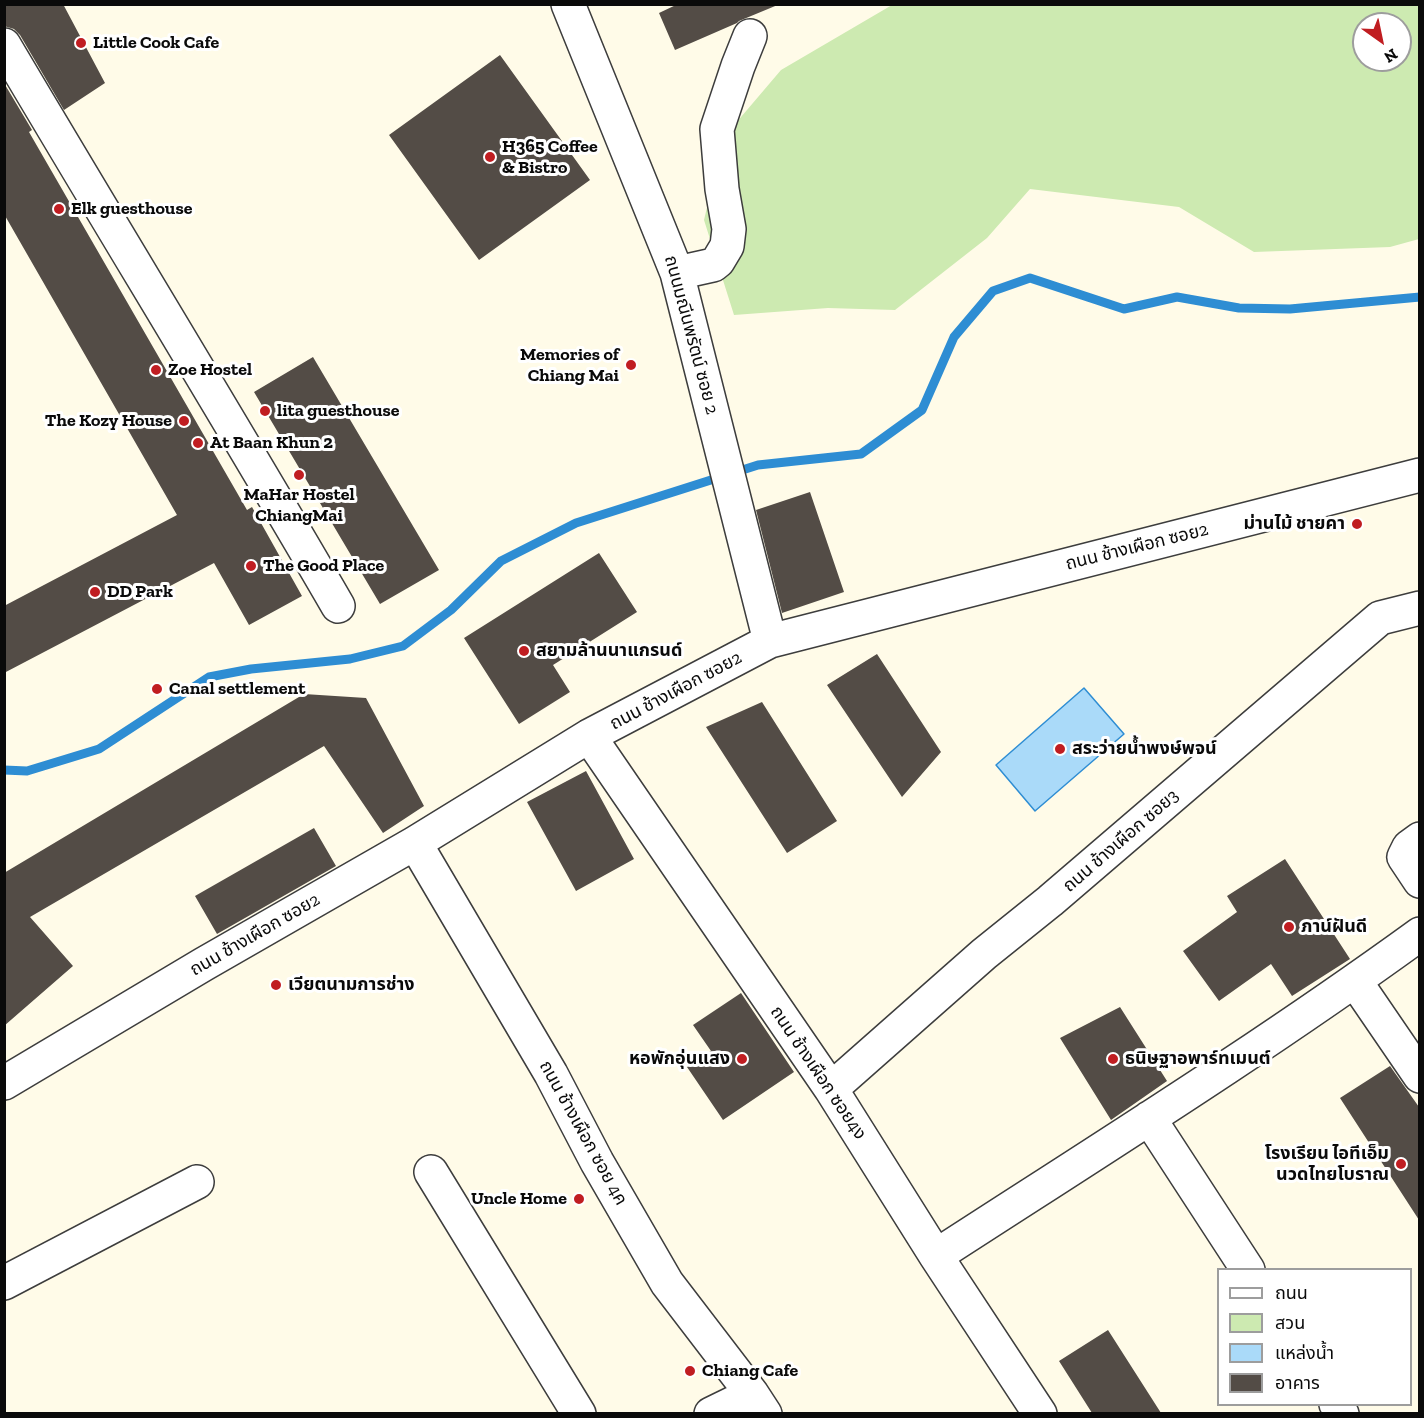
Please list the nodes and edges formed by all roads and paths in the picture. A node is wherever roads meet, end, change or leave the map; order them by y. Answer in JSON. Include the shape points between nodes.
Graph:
{"nodes":[{"id":1,"x":568,"y":4,"type":"edge"},
{"id":2,"x":750,"y":36,"type":"dead end"},
{"id":3,"x":4,"y":45,"type":"edge"},
{"id":4,"x":677,"y":273,"type":"junction"},
{"id":5,"x":1419,"y":475,"type":"edge"},
{"id":6,"x":338,"y":606,"type":"dead end"},
{"id":7,"x":1419,"y":608,"type":"edge"},
{"id":8,"x":770,"y":641,"type":"junction"},
{"id":9,"x":589,"y":736,"type":"junction"},
{"id":10,"x":1419,"y":838,"type":"edge"},
{"id":11,"x":415,"y":843,"type":"junction"},
{"id":12,"x":1419,"y":881,"type":"edge"},
{"id":13,"x":1419,"y":934,"type":"edge"},
{"id":14,"x":1355,"y":981,"type":"junction"},
{"id":15,"x":1419,"y":1076,"type":"edge"},
{"id":16,"x":4,"y":1083,"type":"edge"},
{"id":17,"x":831,"y":1089,"type":"junction"},
{"id":18,"x":1149,"y":1118,"type":"junction"},
{"id":19,"x":431,"y":1172,"type":"dead end"},
{"id":20,"x":197,"y":1182,"type":"dead end"},
{"id":21,"x":936,"y":1256,"type":"junction"},
{"id":22,"x":1247,"y":1268,"type":"edge"},
{"id":23,"x":4,"y":1283,"type":"edge"},
{"id":24,"x":758,"y":1404,"type":"edge"},
{"id":25,"x":579,"y":1413,"type":"edge"},
{"id":26,"x":711,"y":1413,"type":"edge"},
{"id":27,"x":1040,"y":1413,"type":"edge"}],
"edges":[{"from":1,"to":4,"type":"street","name":"ถนนมณีนพรัตน์ ซอย 2"},
{"from":2,"to":4,"type":"street","via":[[717,129],[729,229],[727,246],[713,265]]},
{"from":3,"to":6,"type":"street"},
{"from":4,"to":8,"type":"street","name":"ถนนมณีนพรัตน์ ซอย 2"},
{"from":5,"to":8,"type":"street","name":"ถนน ช้างเผือก ซอย2"},
{"from":7,"to":17,"type":"street","name":"ถนน ช้างเผือก ซอย3","via":[[1380,618]]},
{"from":8,"to":9,"type":"street","name":"ถนน ช้างเผือก ซอย2"},
{"from":9,"to":11,"type":"street","name":"ถนน ช้างเผือก ซอย2"},
{"from":9,"to":17,"type":"street","name":"ถนน ช้างเผือก ซอย4ง"},
{"from":10,"to":12,"type":"street","via":[[1404,857]]},
{"from":11,"to":16,"type":"street","name":"ถนน ช้างเผือก ซอย2"},
{"from":11,"to":24,"type":"street","name":"ถนน ช้างเผือก ซอย 4ค","via":[[551,1074],[667,1283]]},
{"from":13,"to":14,"type":"street"},
{"from":14,"to":15,"type":"street"},
{"from":14,"to":18,"type":"street"},
{"from":17,"to":21,"type":"street","name":"ถนน ช้างเผือก ซอย4ง"},
{"from":18,"to":21,"type":"street"},
{"from":18,"to":22,"type":"street"},
{"from":19,"to":25,"type":"street"},
{"from":20,"to":23,"type":"street"},
{"from":21,"to":27,"type":"street","name":"ถนน ช้างเผือก ซอย4ง"},
{"from":24,"to":26,"type":"street"}]}
